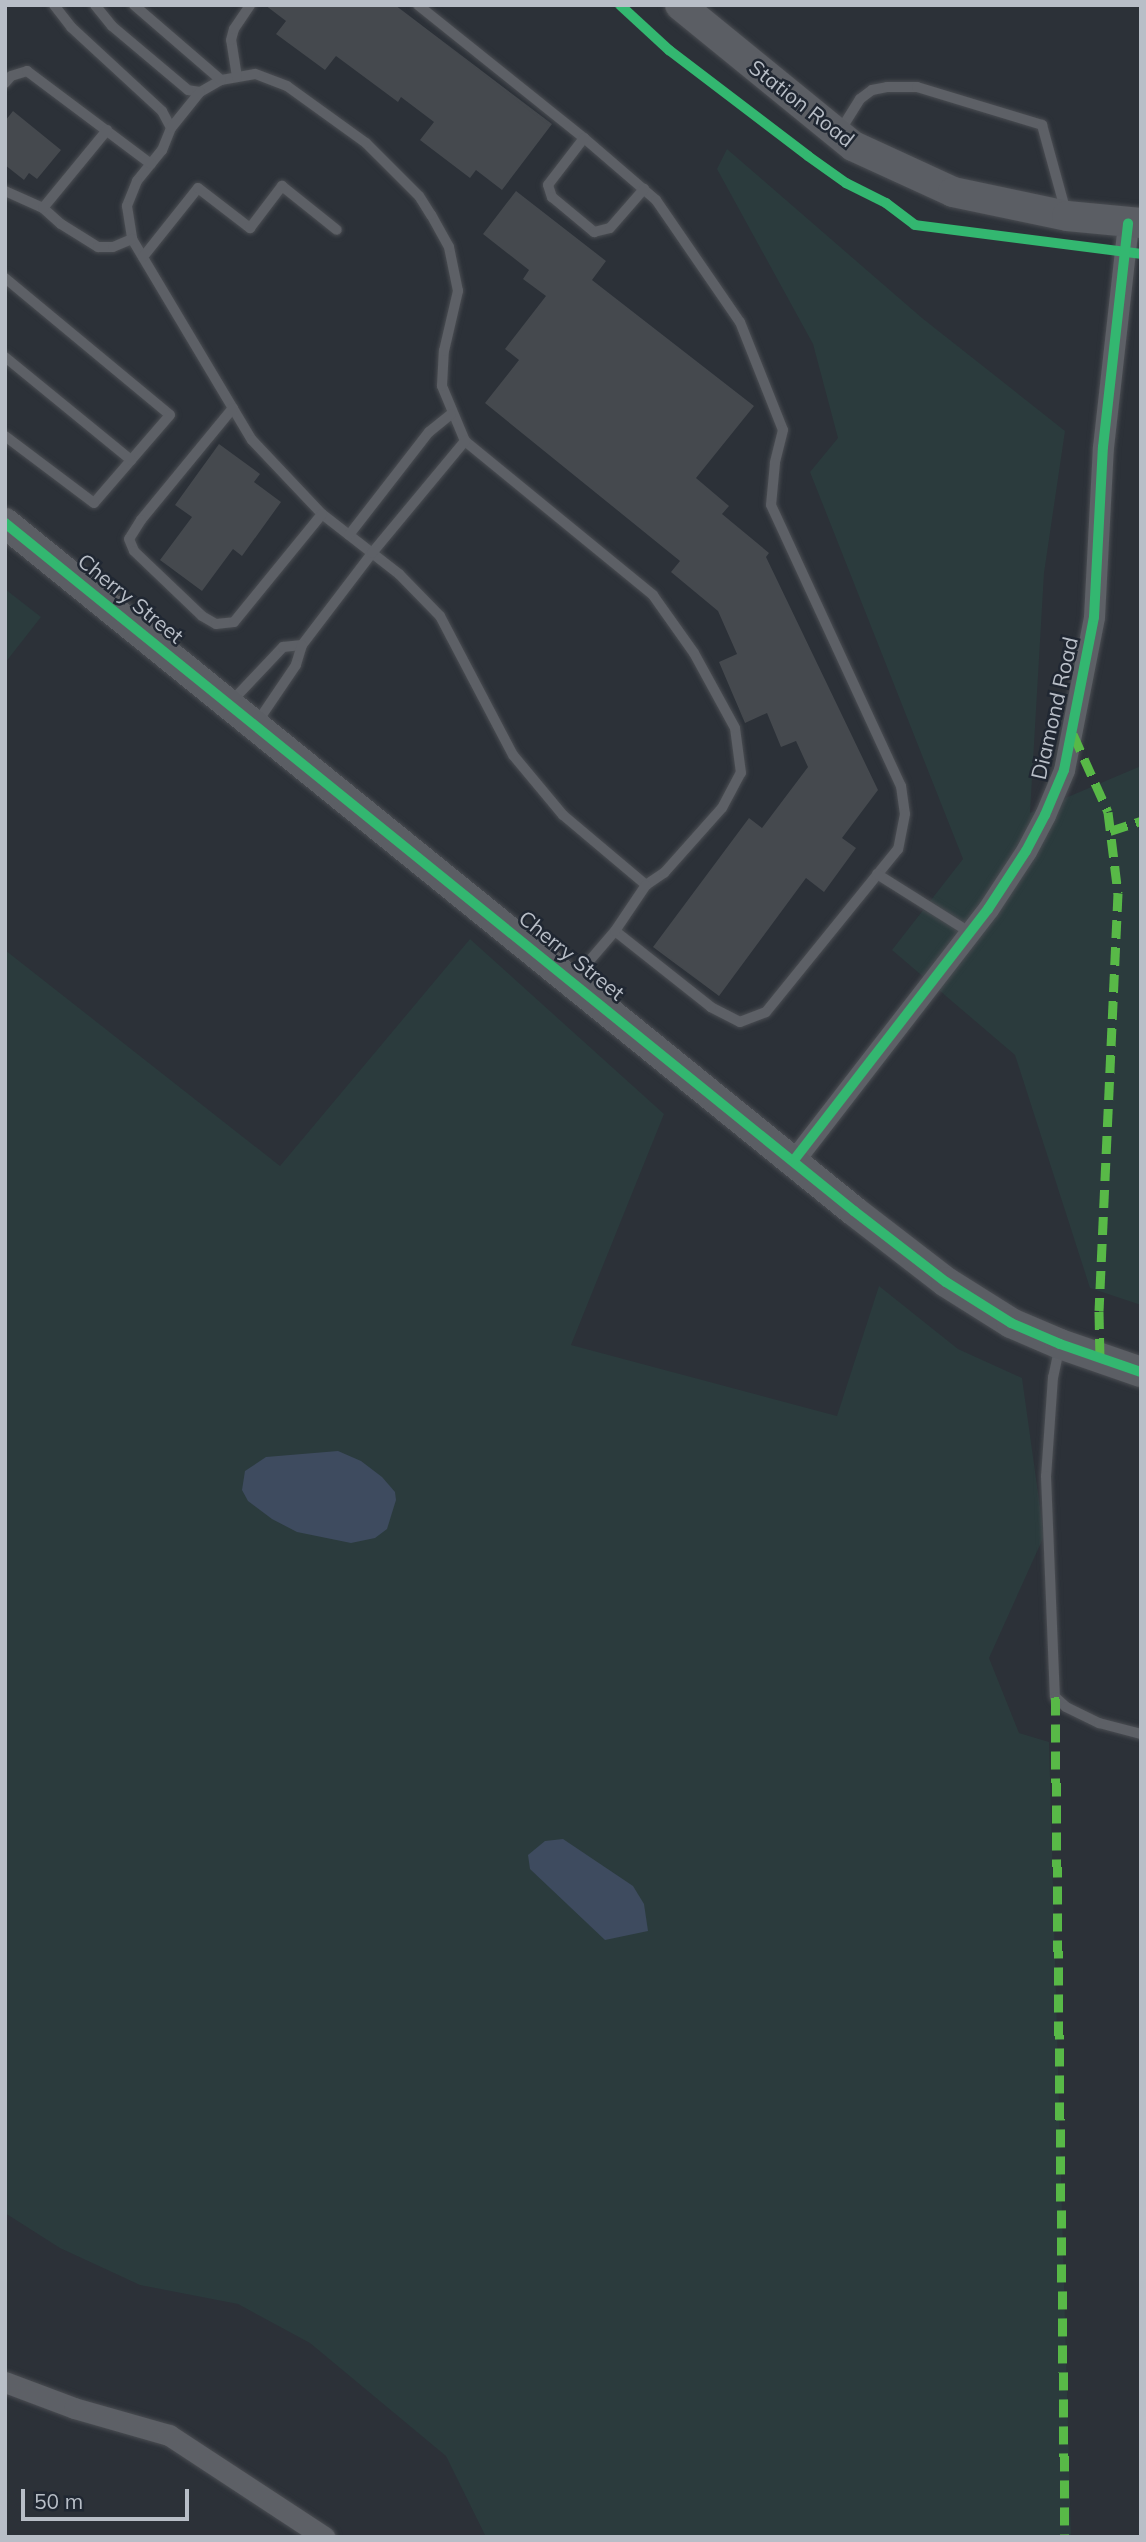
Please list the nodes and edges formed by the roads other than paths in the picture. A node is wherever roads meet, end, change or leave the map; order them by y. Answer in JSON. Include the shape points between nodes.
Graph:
{"nodes":[{"id":1,"x":54,"y":5,"type":"edge"},
{"id":2,"x":95,"y":5,"type":"edge"},
{"id":3,"x":134,"y":5,"type":"edge"},
{"id":4,"x":250,"y":5,"type":"edge"},
{"id":5,"x":418,"y":5,"type":"edge"},
{"id":6,"x":680,"y":5,"type":"edge"},
{"id":7,"x":237,"y":78,"type":"junction"},
{"id":8,"x":221,"y":80,"type":"junction"},
{"id":9,"x":5,"y":83,"type":"edge"},
{"id":10,"x":200,"y":92,"type":"junction"},
{"id":11,"x":171,"y":128,"type":"junction"},
{"id":12,"x":107,"y":131,"type":"junction"},
{"id":13,"x":838,"y":134,"type":"junction"},
{"id":14,"x":584,"y":138,"type":"junction"},
{"id":15,"x":151,"y":164,"type":"junction"},
{"id":16,"x":645,"y":190,"type":"junction"},
{"id":17,"x":5,"y":191,"type":"edge"},
{"id":18,"x":43,"y":208,"type":"junction"},
{"id":19,"x":1067,"y":216,"type":"junction"},
{"id":20,"x":1134,"y":223,"type":"edge"},
{"id":21,"x":337,"y":230,"type":"dead end"},
{"id":22,"x":132,"y":239,"type":"junction"},
{"id":23,"x":143,"y":257,"type":"junction"},
{"id":24,"x":5,"y":278,"type":"edge"},
{"id":25,"x":5,"y":357,"type":"edge"},
{"id":26,"x":233,"y":408,"type":"junction"},
{"id":27,"x":451,"y":414,"type":"junction"},
{"id":28,"x":6,"y":437,"type":"edge"},
{"id":29,"x":465,"y":441,"type":"junction"},
{"id":30,"x":131,"y":460,"type":"junction"},
{"id":31,"x":323,"y":514,"type":"junction"},
{"id":32,"x":5,"y":523,"type":"edge"},
{"id":33,"x":349,"y":535,"type":"junction"},
{"id":34,"x":372,"y":553,"type":"junction"},
{"id":35,"x":302,"y":645,"type":"junction"},
{"id":36,"x":230,"y":702,"type":"junction"},
{"id":37,"x":254,"y":727,"type":"junction"},
{"id":38,"x":877,"y":874,"type":"junction"},
{"id":39,"x":646,"y":886,"type":"junction"},
{"id":40,"x":615,"y":931,"type":"junction"},
{"id":41,"x":970,"y":932,"type":"junction"},
{"id":42,"x":573,"y":980,"type":"junction"},
{"id":43,"x":794,"y":1160,"type":"junction"},
{"id":44,"x":1060,"y":1344,"type":"junction"},
{"id":45,"x":1141,"y":1372,"type":"edge"},
{"id":46,"x":1141,"y":1734,"type":"edge"},
{"id":47,"x":5,"y":2382,"type":"edge"},
{"id":48,"x":324,"y":2537,"type":"edge"}],
"edges":[{"from":1,"to":11,"type":"lane","via":[[71,27],[162,111]]},
{"from":2,"to":10,"type":"lane","via":[[98,13],[151,61],[188,90]]},
{"from":3,"to":8,"type":"lane"},
{"from":4,"to":7,"type":"lane","via":[[231,40]]},
{"from":5,"to":14,"type":"lane"},
{"from":6,"to":13,"type":"street","name":"Station Road"},
{"from":7,"to":8,"type":"lane"},
{"from":7,"to":27,"type":"lane","via":[[255,74],[288,86],[366,143],[431,215],[449,247],[458,291],[444,351],[442,386]]},
{"from":8,"to":10,"type":"lane"},
{"from":9,"to":12,"type":"lane","via":[[27,71]]},
{"from":10,"to":11,"type":"lane"},
{"from":11,"to":15,"type":"lane"},
{"from":12,"to":15,"type":"lane"},
{"from":12,"to":18,"type":"lane"},
{"from":13,"to":19,"type":"street","name":"Station Road","via":[[853,146],[953,192]]},
{"from":13,"to":19,"type":"lane","via":[[860,99],[887,87],[917,87],[1042,125]]},
{"from":14,"to":16,"type":"lane"},
{"from":14,"to":16,"type":"lane","via":[[548,185],[552,197],[594,232],[611,228]]},
{"from":15,"to":22,"type":"lane","via":[[137,181],[127,206]]},
{"from":16,"to":38,"type":"lane","via":[[740,322],[783,430],[771,505],[901,786],[905,814],[898,849]]},
{"from":17,"to":18,"type":"lane"},
{"from":18,"to":22,"type":"lane","via":[[98,247]]},
{"from":19,"to":20,"type":"street","name":"Station Road"},
{"from":20,"to":41,"type":"street","name":"Diamond Road","via":[[1103,447],[1094,617],[1063,769],[1026,851]]},
{"from":21,"to":23,"type":"lane","via":[[282,186],[250,228],[198,188]]},
{"from":22,"to":23,"type":"lane"},
{"from":23,"to":26,"type":"lane"},
{"from":24,"to":30,"type":"lane","via":[[170,415]]},
{"from":25,"to":30,"type":"lane"},
{"from":26,"to":31,"type":"lane","via":[[252,440]]},
{"from":26,"to":31,"type":"lane","via":[[141,520],[130,539],[134,551],[202,616],[216,624],[234,622]]},
{"from":27,"to":29,"type":"lane"},
{"from":27,"to":33,"type":"lane","via":[[429,432]]},
{"from":28,"to":30,"type":"lane","via":[[94,503]]},
{"from":29,"to":34,"type":"lane"},
{"from":29,"to":39,"type":"lane","via":[[653,595],[694,653],[735,728],[741,773],[722,808],[664,873]]},
{"from":31,"to":33,"type":"lane"},
{"from":32,"to":36,"type":"street","name":"Cherry Street"},
{"from":33,"to":34,"type":"lane"},
{"from":34,"to":35,"type":"lane"},
{"from":34,"to":39,"type":"lane","via":[[440,616],[513,755],[563,815]]},
{"from":35,"to":36,"type":"lane","via":[[283,647]]},
{"from":35,"to":37,"type":"lane","via":[[296,665]]},
{"from":36,"to":37,"type":"street","name":"Cherry Street"},
{"from":37,"to":42,"type":"street","name":"Cherry Street"},
{"from":38,"to":40,"type":"lane","via":[[766,1012],[740,1022],[711,1007]]},
{"from":38,"to":41,"type":"lane"},
{"from":39,"to":40,"type":"lane"},
{"from":40,"to":42,"type":"lane"},
{"from":41,"to":43,"type":"street","name":"Diamond Road"},
{"from":42,"to":43,"type":"street","name":"Cherry Street"},
{"from":43,"to":44,"type":"street","name":"Cherry Street","via":[[946,1282],[1011,1323]]},
{"from":44,"to":45,"type":"street","name":"Cherry Street"},
{"from":44,"to":46,"type":"lane","via":[[1046,1476],[1055,1698],[1099,1723]]},
{"from":47,"to":48,"type":"street","via":[[74,2408],[169,2435]]}]}
